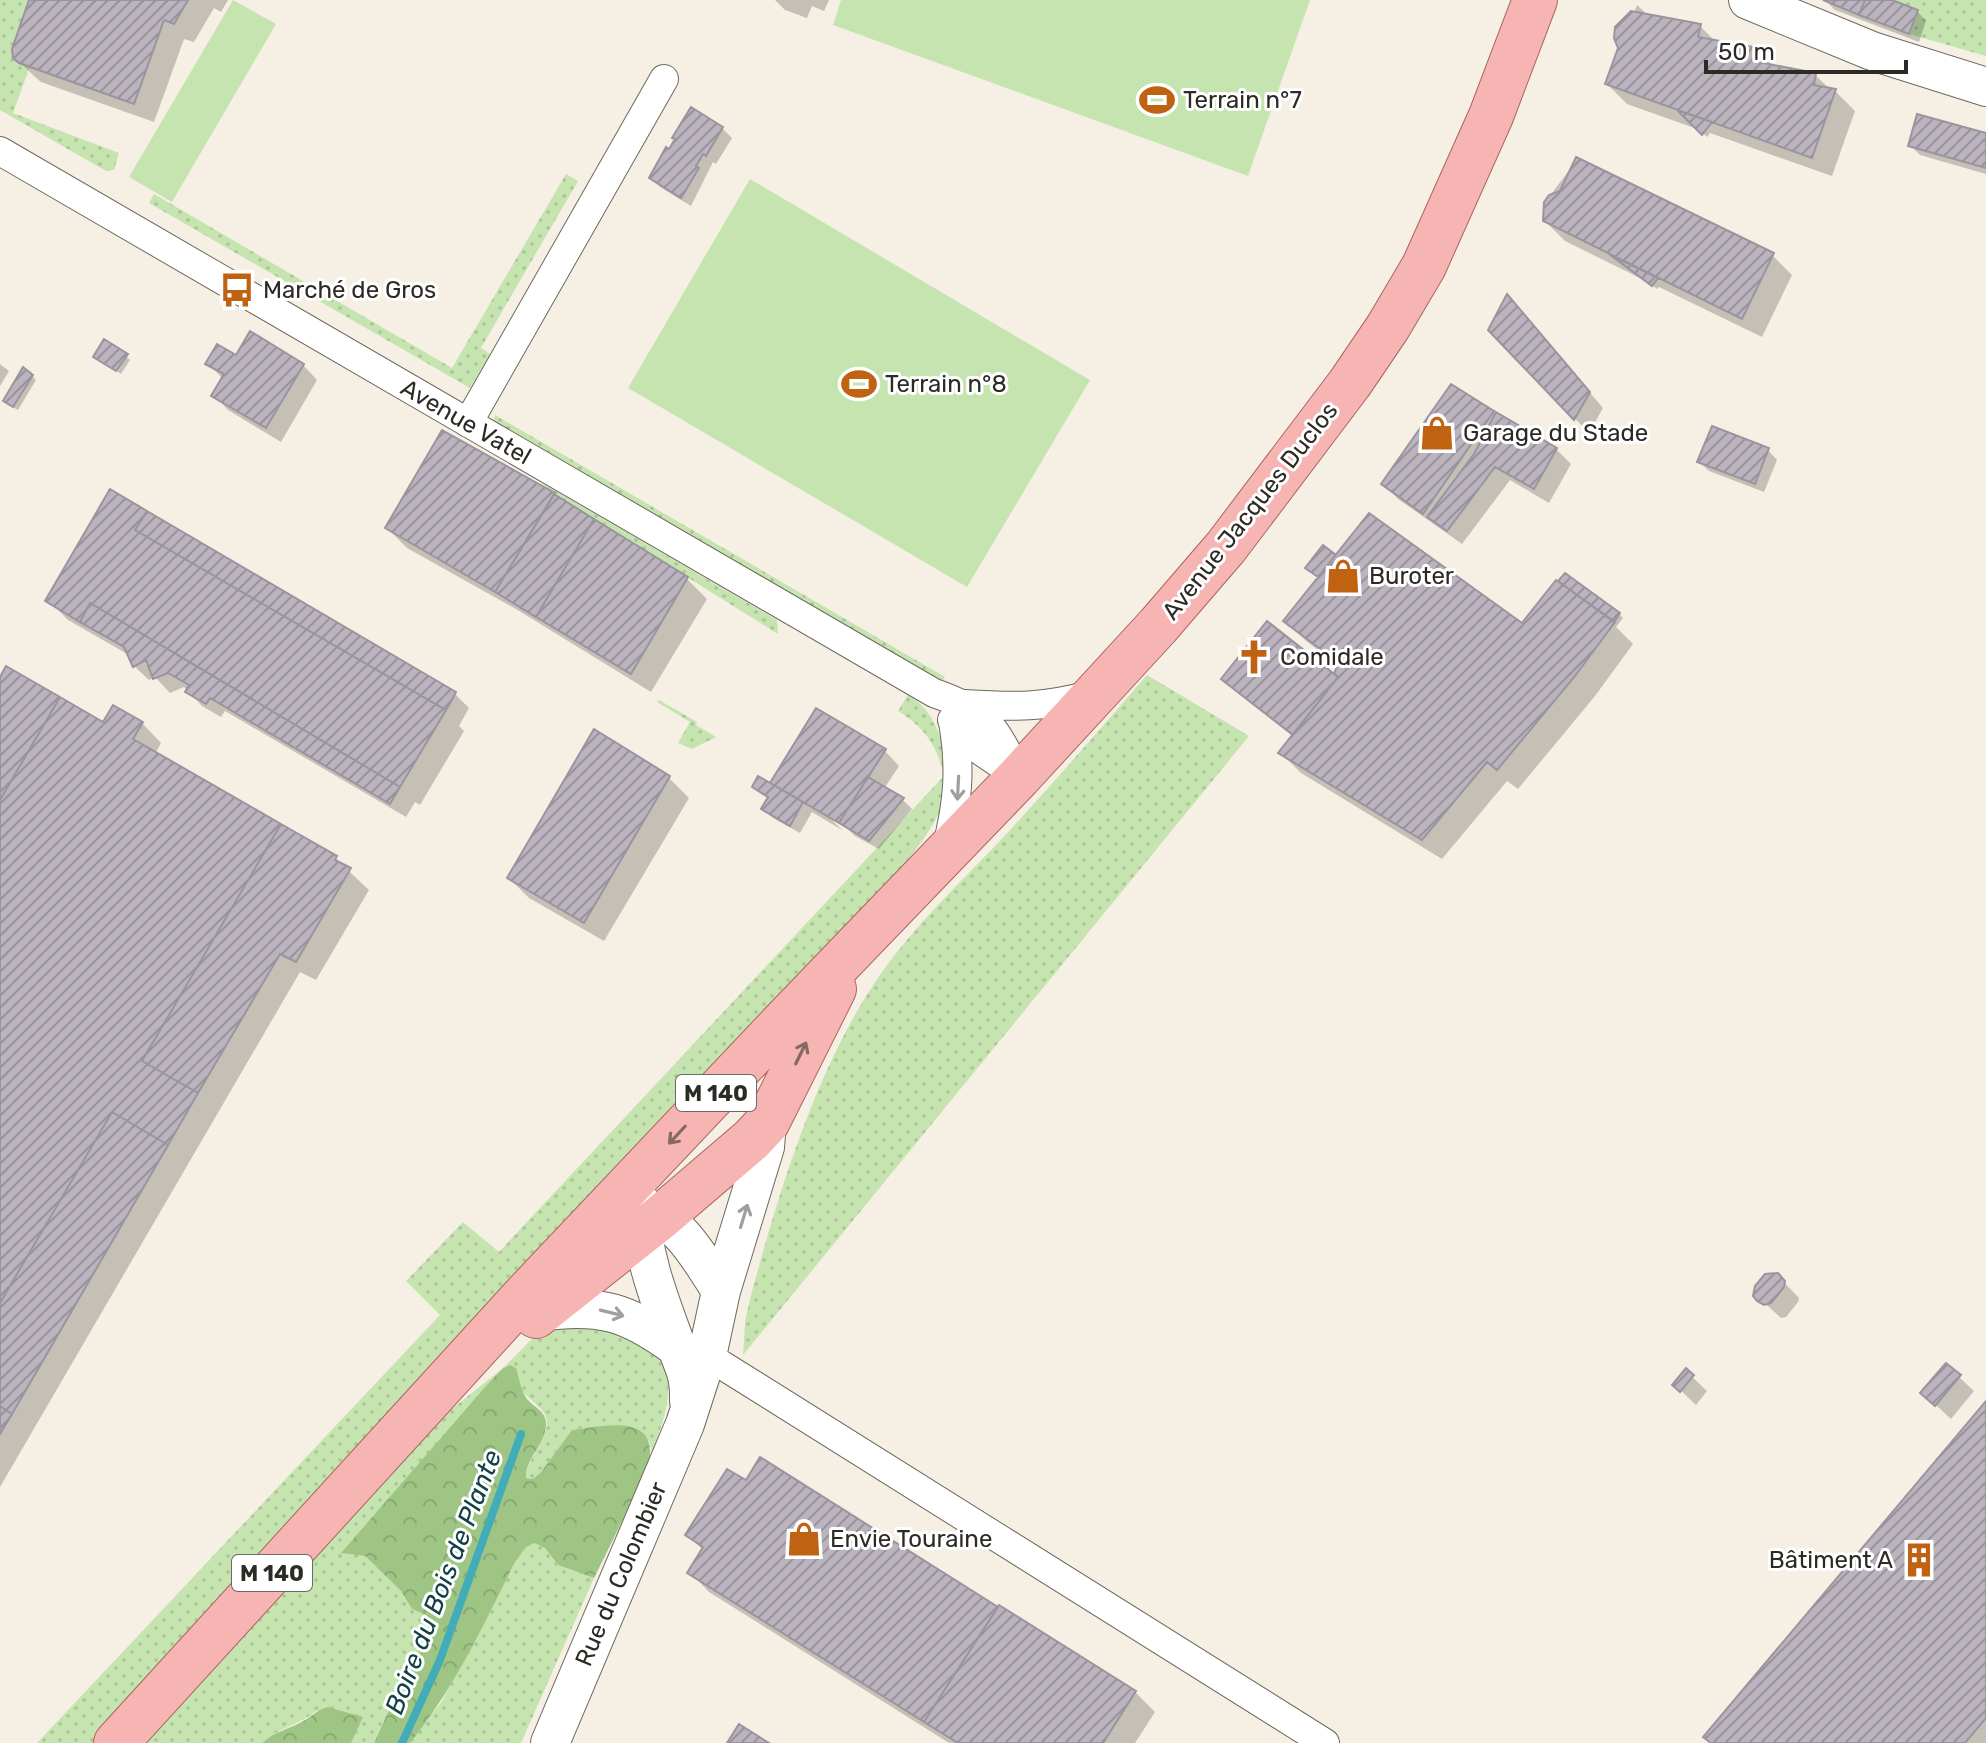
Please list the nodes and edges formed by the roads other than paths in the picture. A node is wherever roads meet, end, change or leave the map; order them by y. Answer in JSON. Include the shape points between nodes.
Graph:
{"nodes":[{"id":1,"x":1535,"y":0,"type":"edge"},
{"id":2,"x":1748,"y":0,"type":"edge"},
{"id":3,"x":664,"y":79,"type":"dead end"},
{"id":4,"x":1986,"y":87,"type":"edge"},
{"id":5,"x":0,"y":151,"type":"edge"},
{"id":6,"x":468,"y":423,"type":"junction"},
{"id":7,"x":1096,"y":694,"type":"junction"},
{"id":8,"x":958,"y":713,"type":"junction"},
{"id":9,"x":1019,"y":777,"type":"junction"},
{"id":10,"x":946,"y":854,"type":"junction"},
{"id":11,"x":856,"y":948,"type":"junction"},
{"id":12,"x":767,"y":1123,"type":"junction"},
{"id":13,"x":639,"y":1208,"type":"junction"},
{"id":14,"x":721,"y":1291,"type":"junction"},
{"id":15,"x":540,"y":1312,"type":"junction"},
{"id":16,"x":691,"y":1351,"type":"junction"},
{"id":17,"x":428,"y":1403,"type":"junction"},
{"id":18,"x":116,"y":1743,"type":"edge"},
{"id":19,"x":550,"y":1743,"type":"edge"},
{"id":20,"x":1325,"y":1743,"type":"edge"}],
"edges":[{"from":1,"to":7,"type":"main road","name":"Avenue Jacques Duclos","via":[[1452,207],[1388,327],[1226,547]]},
{"from":2,"to":4,"type":"main road","via":[[1872,51]]},
{"from":3,"to":6,"type":"street"},
{"from":5,"to":6,"type":"street","name":"Avenue Vatel"},
{"from":6,"to":8,"type":"street","name":"Avenue Vatel","via":[[934,693]]},
{"from":7,"to":8,"type":"street","via":[[1032,707]]},
{"from":7,"to":9,"type":"main road","name":"Avenue Jacques Duclos"},
{"from":8,"to":9,"type":"street","name":"Avenue Vatel","via":[[972,745]]},
{"from":8,"to":10,"type":"street","one_way":true,"via":[[959,780]]},
{"from":9,"to":10,"type":"main road","name":"Avenue Jacques Duclos"},
{"from":10,"to":11,"type":"main road","name":"Avenue Jacques Duclos"},
{"from":12,"to":11,"type":"main road","number":"M 140","one_way":true},
{"from":11,"to":13,"type":"main road","number":"M 140","one_way":true,"via":[[788,1017]]},
{"from":12,"to":13,"type":"main road","number":"M 140","via":[[751,1140]]},
{"from":14,"to":12,"type":"main road","name":"Rue du Colombier","one_way":true,"via":[[765,1147]]},
{"from":13,"to":14,"type":"main road","via":[[692,1248]]},
{"from":13,"to":15,"type":"main road","number":"M 140"},
{"from":13,"to":16,"type":"main road","via":[[652,1273]]},
{"from":13,"to":17,"type":"main road","number":"M 140","via":[[524,1296]]},
{"from":14,"to":16,"type":"main road","name":"Rue du Colombier"},
{"from":15,"to":16,"type":"main road","one_way":true,"via":[[613,1311]]},
{"from":15,"to":17,"type":"main road","number":"M 140"},
{"from":16,"to":19,"type":"main road","name":"Rue du Colombier","via":[[685,1424]]},
{"from":16,"to":20,"type":"street"},
{"from":17,"to":18,"type":"main road","number":"M 140"}]}
